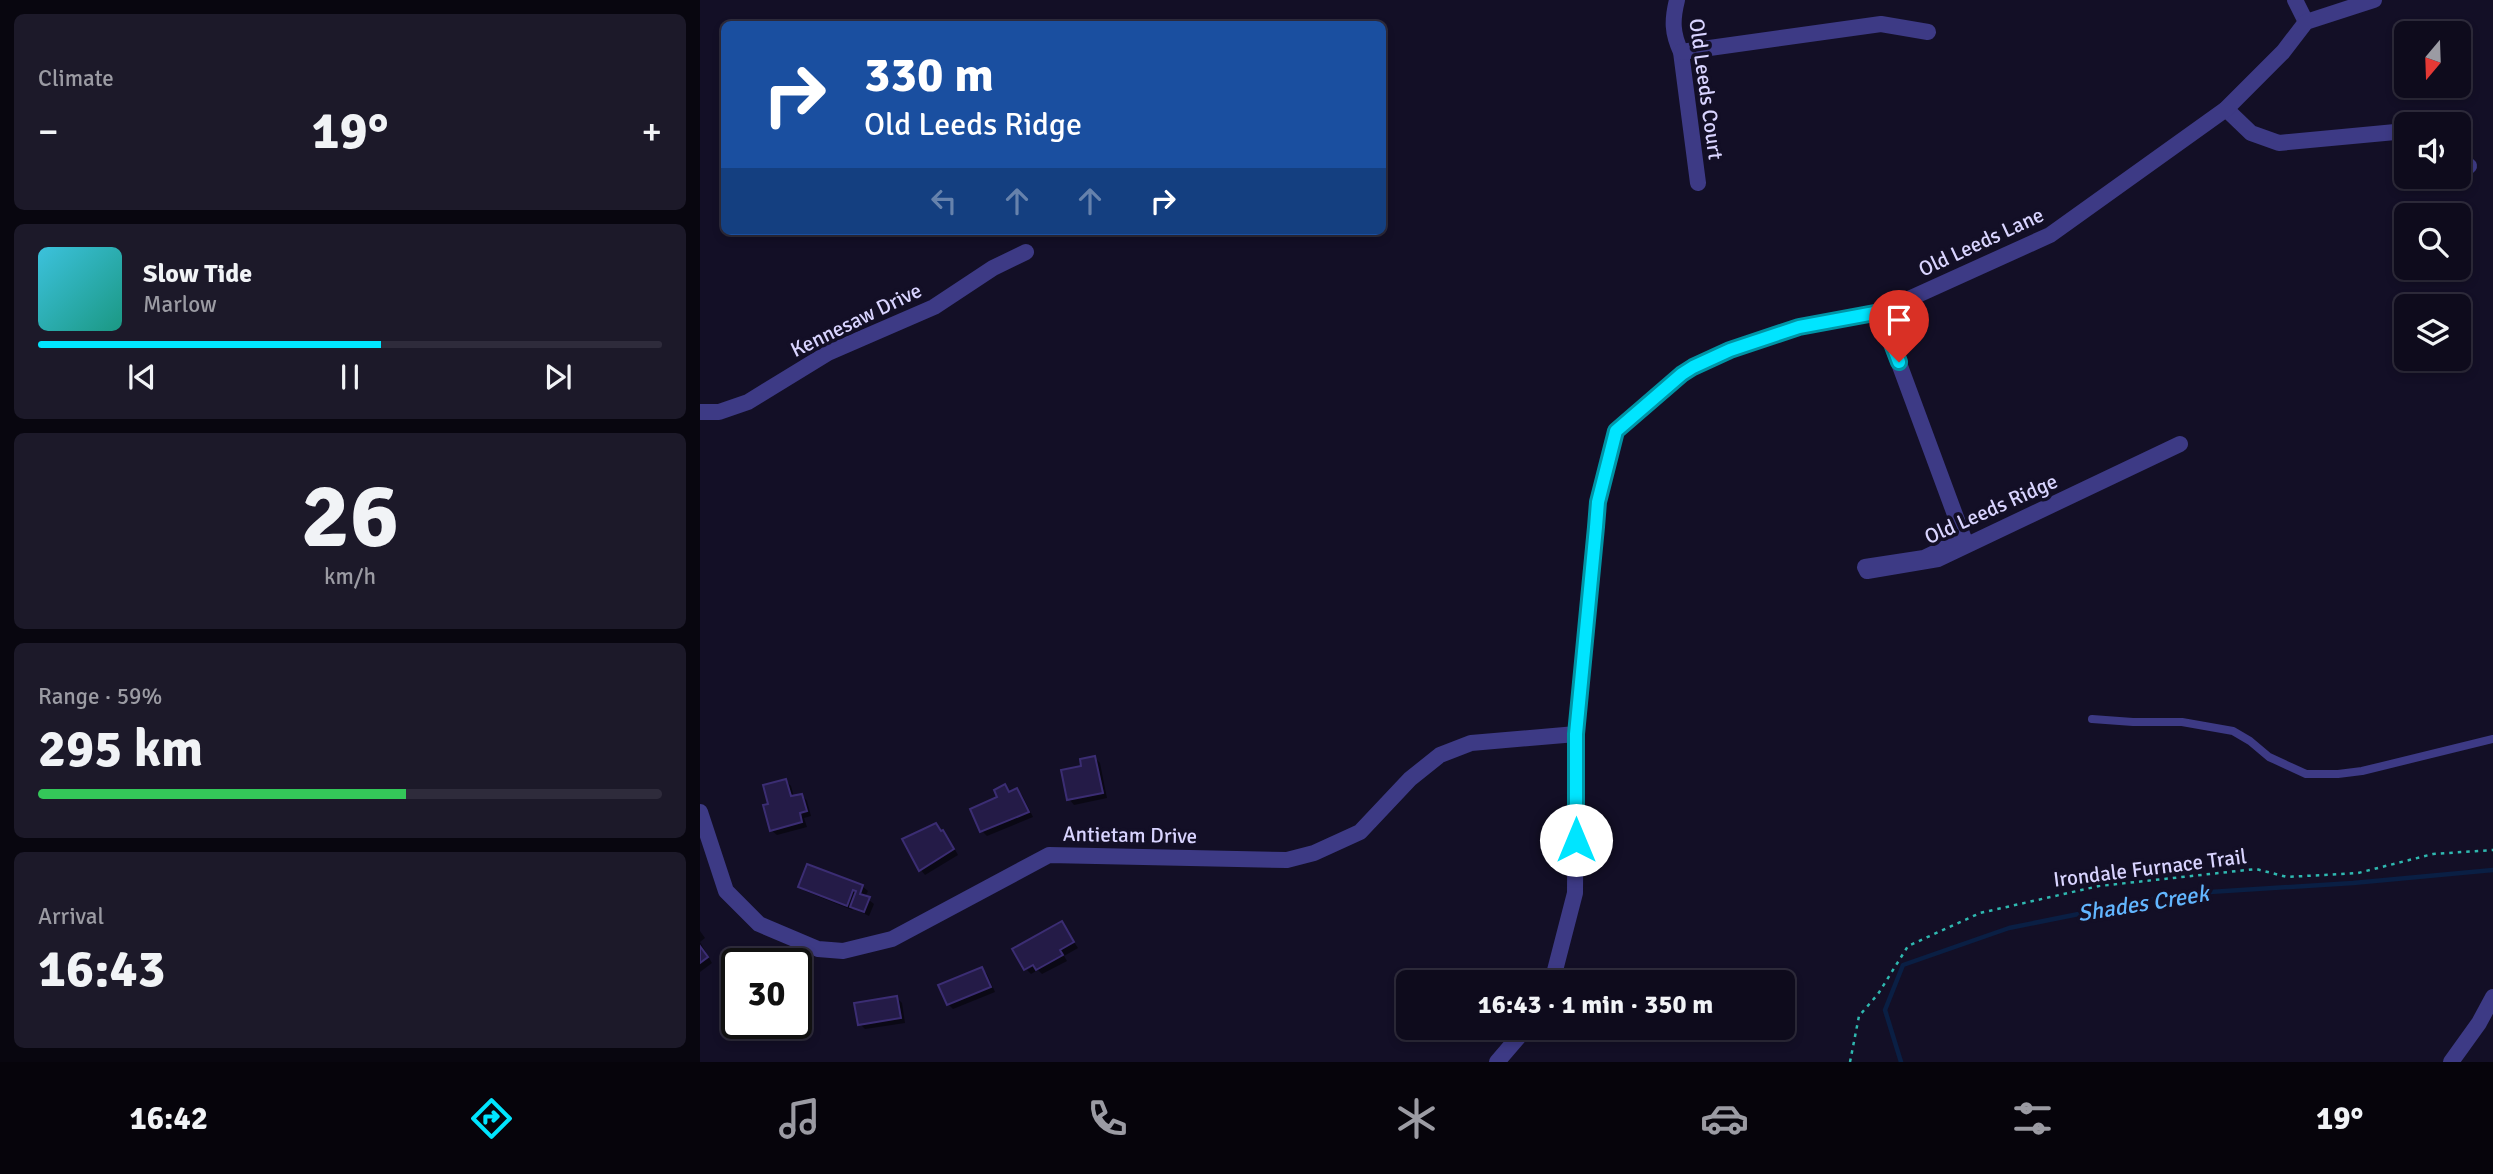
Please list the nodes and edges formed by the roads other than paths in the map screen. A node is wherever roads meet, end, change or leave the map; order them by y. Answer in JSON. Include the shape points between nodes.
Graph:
{"nodes":[{"id":1,"x":1677,"y":0,"type":"edge"},
{"id":2,"x":2295,"y":0,"type":"edge"},
{"id":3,"x":2374,"y":0,"type":"edge"},
{"id":4,"x":2306,"y":22,"type":"junction"},
{"id":5,"x":1928,"y":33,"type":"dead end"},
{"id":6,"x":1681,"y":52,"type":"junction"},
{"id":7,"x":2226,"y":109,"type":"junction"},
{"id":8,"x":2394,"y":132,"type":"edge"},
{"id":9,"x":1698,"y":183,"type":"dead end"},
{"id":10,"x":1026,"y":252,"type":"dead end"},
{"id":11,"x":1880,"y":312,"type":"junction"},
{"id":12,"x":700,"y":412,"type":"edge"},
{"id":13,"x":2180,"y":444,"type":"dead end"},
{"id":14,"x":2092,"y":719,"type":"dead end"},
{"id":15,"x":1576,"y":734,"type":"junction"},
{"id":16,"x":2493,"y":739,"type":"edge"},
{"id":17,"x":700,"y":812,"type":"edge"},
{"id":18,"x":1555,"y":970,"type":"edge"},
{"id":19,"x":2493,"y":997,"type":"edge"},
{"id":20,"x":1516,"y":1040,"type":"edge"},
{"id":21,"x":1497,"y":1062,"type":"edge"},
{"id":22,"x":2451,"y":1062,"type":"edge"}],
"edges":[{"from":1,"to":6,"type":"street","name":"Old Leeds Court","via":[[1673,35]]},
{"from":2,"to":4,"type":"street"},
{"from":3,"to":4,"type":"street"},
{"from":4,"to":7,"type":"street","name":"Old Leeds Lane"},
{"from":5,"to":6,"type":"street","via":[[1881,24]]},
{"from":6,"to":9,"type":"street","name":"Old Leeds Court"},
{"from":7,"to":8,"type":"street","via":[[2252,133],[2279,143]]},
{"from":7,"to":11,"type":"street","name":"Old Leeds Lane","via":[[2050,235]]},
{"from":10,"to":12,"type":"street","name":"Kennesaw Drive","via":[[934,307],[828,353],[748,402],[719,412]]},
{"from":11,"to":13,"type":"street","name":"Old Leeds Ridge","via":[[1964,539],[1924,558],[1865,568],[1867,572],[1938,559]]},
{"from":11,"to":15,"type":"street","name":"Old Leeds Lane","via":[[1799,327],[1718,355],[1682,374],[1616,431],[1598,502]]},
{"from":14,"to":16,"type":"lane","via":[[2182,722],[2233,731],[2269,757],[2306,774],[2362,771]]},
{"from":15,"to":17,"type":"street","name":"Antietam Drive","via":[[1471,743],[1440,754],[1360,832],[1314,853],[1287,860],[1049,855],[892,939],[842,951],[818,949],[759,924],[726,891]]},
{"from":15,"to":18,"type":"street","name":"Old Leeds Lane","via":[[1575,892]]},
{"from":19,"to":22,"type":"street"},
{"from":20,"to":21,"type":"street"}]}
